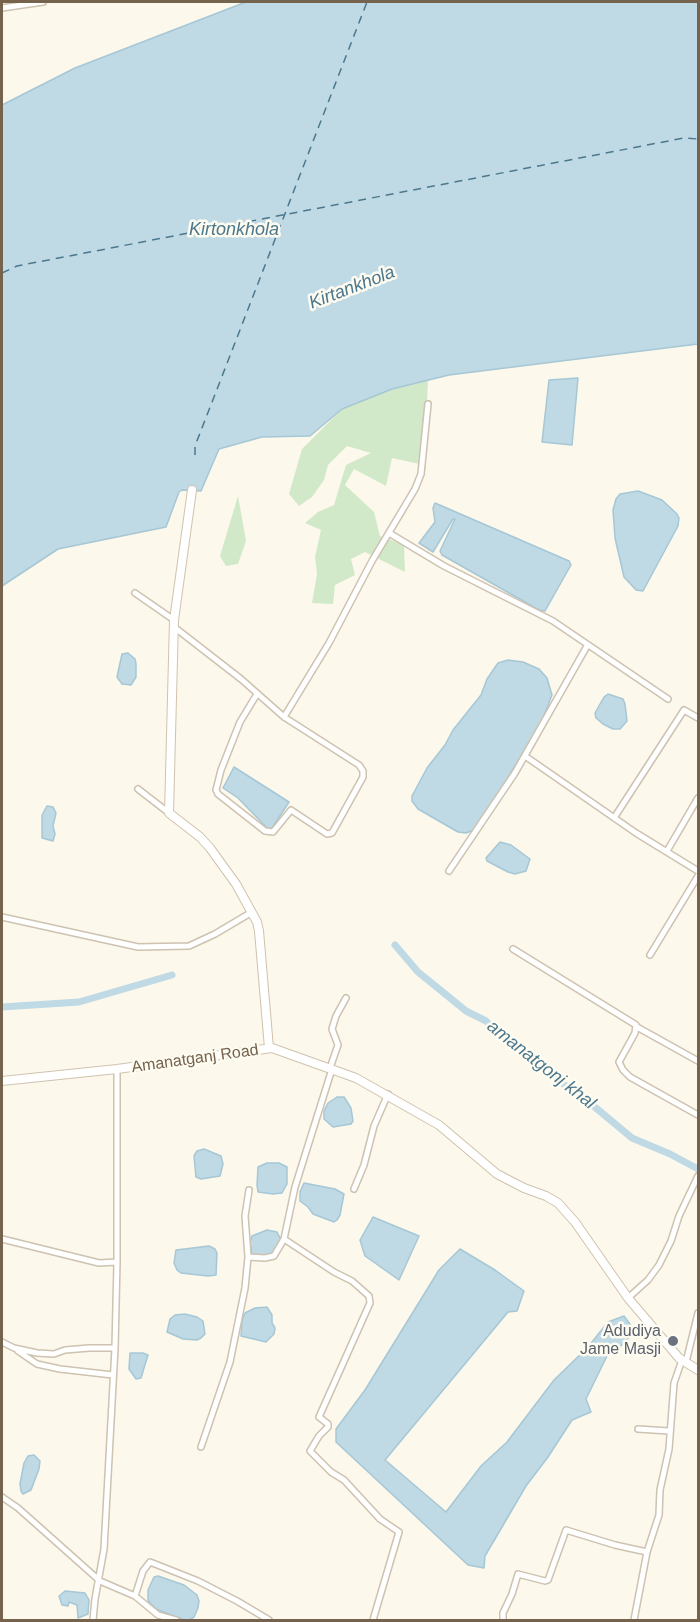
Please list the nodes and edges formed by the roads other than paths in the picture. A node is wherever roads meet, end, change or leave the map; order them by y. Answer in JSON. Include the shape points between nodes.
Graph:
{"nodes":[{"id":1,"x":43,"y":2,"type":"edge"},
{"id":2,"x":2,"y":8,"type":"edge"},
{"id":3,"x":428,"y":404,"type":"dead end"},
{"id":4,"x":192,"y":490,"type":"dead end"},
{"id":5,"x":389,"y":533,"type":"junction"},
{"id":6,"x":135,"y":593,"type":"dead end"},
{"id":7,"x":174,"y":624,"type":"junction"},
{"id":8,"x":587,"y":646,"type":"junction"},
{"id":9,"x":257,"y":694,"type":"junction"},
{"id":10,"x":668,"y":699,"type":"dead end"},
{"id":11,"x":284,"y":717,"type":"junction"},
{"id":12,"x":699,"y":718,"type":"edge"},
{"id":13,"x":525,"y":756,"type":"junction"},
{"id":14,"x":138,"y":789,"type":"dead end"},
{"id":15,"x":699,"y":798,"type":"edge"},
{"id":16,"x":169,"y":813,"type":"junction"},
{"id":17,"x":614,"y":818,"type":"junction"},
{"id":18,"x":667,"y":851,"type":"junction"},
{"id":19,"x":449,"y":871,"type":"dead end"},
{"id":20,"x":699,"y":871,"type":"edge"},
{"id":21,"x":699,"y":876,"type":"edge"},
{"id":22,"x":252,"y":912,"type":"junction"},
{"id":23,"x":2,"y":917,"type":"edge"},
{"id":24,"x":513,"y":949,"type":"dead end"},
{"id":25,"x":650,"y":955,"type":"dead end"},
{"id":26,"x":346,"y":998,"type":"dead end"},
{"id":27,"x":637,"y":1028,"type":"junction"},
{"id":28,"x":269,"y":1048,"type":"junction"},
{"id":29,"x":699,"y":1061,"type":"edge"},
{"id":30,"x":331,"y":1069,"type":"junction"},
{"id":31,"x":117,"y":1070,"type":"junction"},
{"id":32,"x":2,"y":1082,"type":"edge"},
{"id":33,"x":388,"y":1094,"type":"junction"},
{"id":34,"x":699,"y":1115,"type":"edge"},
{"id":35,"x":699,"y":1176,"type":"edge"},
{"id":36,"x":249,"y":1190,"type":"dead end"},
{"id":37,"x":354,"y":1190,"type":"dead end"},
{"id":38,"x":2,"y":1239,"type":"edge"},
{"id":39,"x":284,"y":1239,"type":"junction"},
{"id":40,"x":248,"y":1257,"type":"junction"},
{"id":41,"x":117,"y":1262,"type":"junction"},
{"id":42,"x":628,"y":1298,"type":"junction"},
{"id":43,"x":699,"y":1313,"type":"edge"},
{"id":44,"x":2,"y":1342,"type":"edge"},
{"id":45,"x":14,"y":1348,"type":"junction"},
{"id":46,"x":115,"y":1348,"type":"junction"},
{"id":47,"x":684,"y":1361,"type":"junction"},
{"id":48,"x":699,"y":1370,"type":"edge"},
{"id":49,"x":113,"y":1375,"type":"junction"},
{"id":50,"x":638,"y":1429,"type":"dead end"},
{"id":51,"x":669,"y":1431,"type":"junction"},
{"id":52,"x":201,"y":1447,"type":"dead end"},
{"id":53,"x":2,"y":1497,"type":"edge"},
{"id":54,"x":647,"y":1552,"type":"junction"},
{"id":55,"x":100,"y":1581,"type":"junction"},
{"id":56,"x":135,"y":1596,"type":"junction"},
{"id":57,"x":93,"y":1620,"type":"edge"},
{"id":58,"x":176,"y":1620,"type":"edge"},
{"id":59,"x":269,"y":1620,"type":"edge"},
{"id":60,"x":373,"y":1620,"type":"edge"},
{"id":61,"x":503,"y":1620,"type":"edge"},
{"id":62,"x":634,"y":1620,"type":"edge"}],
"edges":[{"from":1,"to":2,"type":"street"},
{"from":3,"to":5,"type":"street","via":[[421,474]]},
{"from":4,"to":7,"type":"main road"},
{"from":5,"to":8,"type":"street","via":[[444,566],[553,621]]},
{"from":5,"to":11,"type":"street"},
{"from":6,"to":7,"type":"street"},
{"from":7,"to":9,"type":"street"},
{"from":7,"to":16,"type":"main road"},
{"from":8,"to":10,"type":"street"},
{"from":8,"to":13,"type":"street"},
{"from":9,"to":11,"type":"street"},
{"from":9,"to":11,"type":"street","via":[[240,722],[221,770],[218,794],[265,831],[273,832],[291,810],[327,834],[332,833],[363,771]]},
{"from":12,"to":17,"type":"street","via":[[684,710]]},
{"from":13,"to":17,"type":"street"},
{"from":13,"to":19,"type":"street"},
{"from":14,"to":16,"type":"street"},
{"from":15,"to":18,"type":"street"},
{"from":16,"to":22,"type":"main road","via":[[210,848]]},
{"from":17,"to":18,"type":"street"},
{"from":18,"to":20,"type":"street"},
{"from":21,"to":25,"type":"street"},
{"from":22,"to":23,"type":"street","via":[[189,946],[138,947]]},
{"from":22,"to":28,"type":"main road","via":[[260,931]]},
{"from":24,"to":27,"type":"street","via":[[627,1018]]},
{"from":26,"to":30,"type":"street","via":[[332,1029],[338,1045]]},
{"from":27,"to":29,"type":"street"},
{"from":27,"to":34,"type":"street","via":[[620,1062],[623,1070]]},
{"from":28,"to":30,"type":"main road","name":"Amanatganj Road"},
{"from":28,"to":31,"type":"main road","name":"Amanatganj Road"},
{"from":30,"to":33,"type":"main road","name":"Amanatganj Road"},
{"from":30,"to":39,"type":"street","via":[[295,1187]]},
{"from":31,"to":32,"type":"main road","name":"Amanatganj Road"},
{"from":31,"to":41,"type":"street"},
{"from":33,"to":37,"type":"street"},
{"from":33,"to":42,"type":"main road","name":"Amanatganj Road","via":[[439,1125],[497,1174],[558,1203]]},
{"from":35,"to":42,"type":"street","via":[[659,1265]]},
{"from":36,"to":40,"type":"street","via":[[245,1216]]},
{"from":38,"to":41,"type":"street","via":[[99,1263]]},
{"from":39,"to":40,"type":"street","via":[[274,1256]]},
{"from":39,"to":60,"type":"street","via":[[369,1296],[370,1304],[319,1417],[328,1427],[310,1451],[380,1519],[399,1532]]},
{"from":40,"to":52,"type":"street","via":[[230,1362]]},
{"from":41,"to":46,"type":"street"},
{"from":42,"to":47,"type":"main road","name":"Amanatganj Road"},
{"from":43,"to":47,"type":"street"},
{"from":44,"to":45,"type":"street"},
{"from":45,"to":46,"type":"street","via":[[54,1354]]},
{"from":45,"to":49,"type":"street","via":[[48,1367]]},
{"from":46,"to":49,"type":"street"},
{"from":47,"to":48,"type":"main road","name":"Amanatganj Road"},
{"from":47,"to":51,"type":"street","via":[[674,1383]]},
{"from":49,"to":55,"type":"street"},
{"from":50,"to":51,"type":"street"},
{"from":51,"to":54,"type":"street","via":[[659,1515]]},
{"from":53,"to":55,"type":"street"},
{"from":54,"to":61,"type":"street","via":[[566,1530],[546,1581],[519,1574]]},
{"from":54,"to":62,"type":"street"},
{"from":55,"to":56,"type":"street"},
{"from":55,"to":57,"type":"street"},
{"from":56,"to":58,"type":"street","via":[[158,1615]]},
{"from":56,"to":59,"type":"street","via":[[150,1562],[198,1581]]}]}
